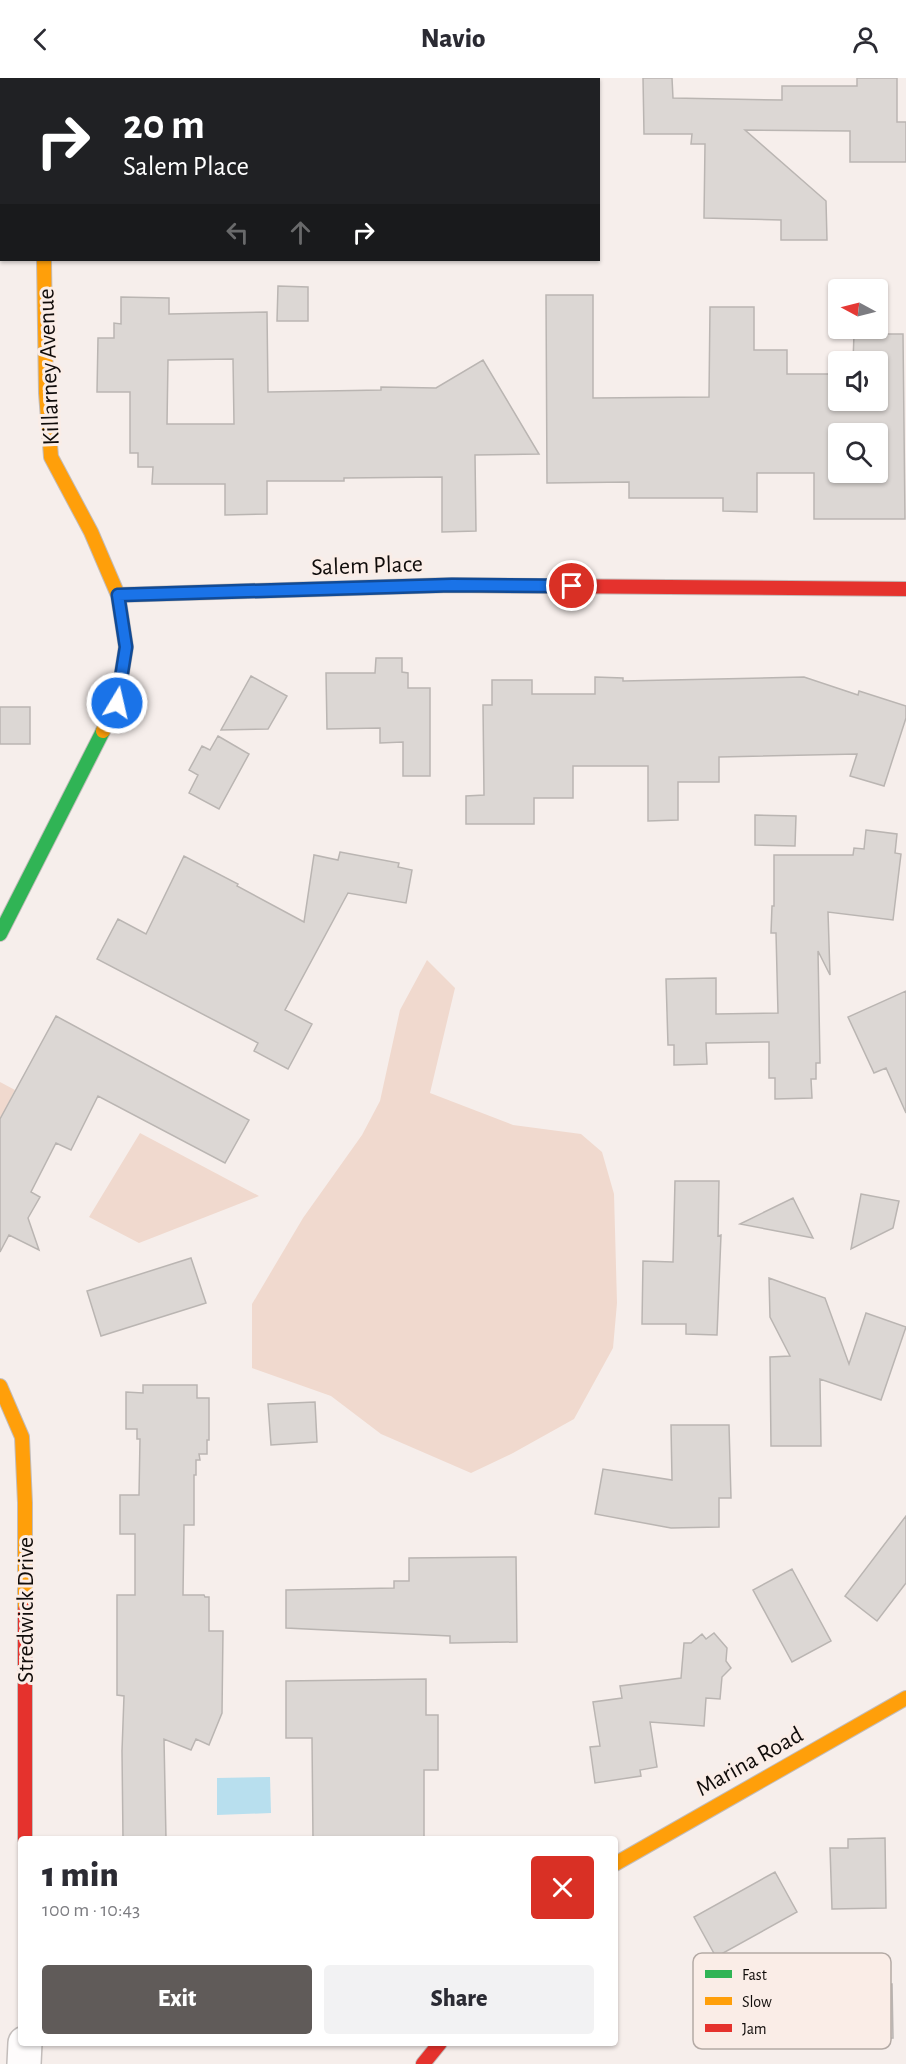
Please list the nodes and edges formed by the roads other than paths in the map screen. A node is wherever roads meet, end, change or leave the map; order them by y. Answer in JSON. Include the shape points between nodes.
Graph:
{"nodes":[{"id":1,"x":44,"y":261,"type":"edge"},
{"id":2,"x":906,"y":589,"type":"edge"},
{"id":3,"x":118,"y":595,"type":"junction"},
{"id":4,"x":0,"y":934,"type":"edge"},
{"id":5,"x":0,"y":1386,"type":"edge"},
{"id":6,"x":906,"y":1698,"type":"edge"},
{"id":7,"x":25,"y":1836,"type":"edge"},
{"id":8,"x":618,"y":1862,"type":"edge"},
{"id":9,"x":24,"y":2046,"type":"edge"},
{"id":10,"x":438,"y":2046,"type":"edge"},
{"id":11,"x":24,"y":2064,"type":"edge"},
{"id":12,"x":423,"y":2064,"type":"edge"}],
"edges":[{"from":1,"to":3,"type":"street","name":"Killarney Avenue","via":[[51,457],[91,532]]},
{"from":2,"to":3,"type":"street","name":"Salem Place","via":[[452,585]]},
{"from":3,"to":4,"type":"street","name":"Killarney Avenue","via":[[126,647],[117,703]]},
{"from":5,"to":7,"type":"street","name":"Stredwick Drive","via":[[22,1437]]},
{"from":6,"to":8,"type":"street","name":"Marina Road"},
{"from":9,"to":11,"type":"street"},
{"from":10,"to":12,"type":"street"}]}
